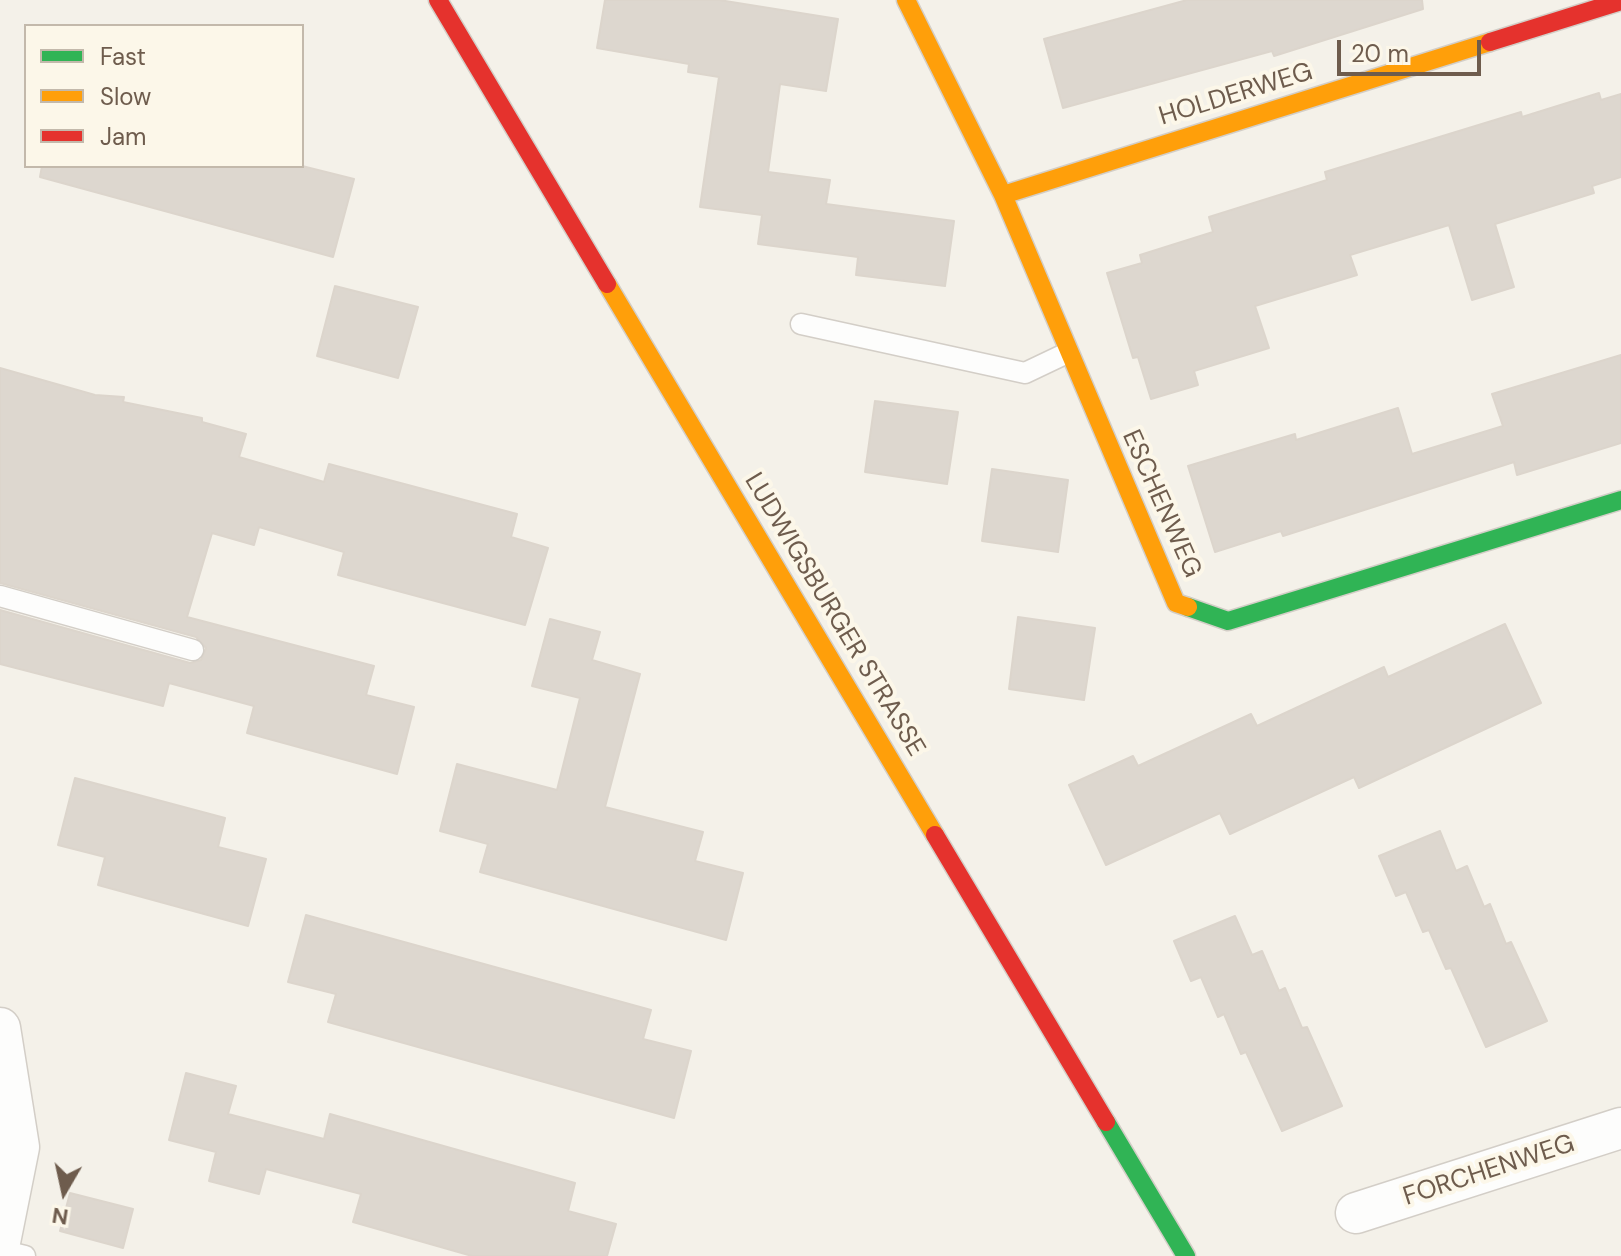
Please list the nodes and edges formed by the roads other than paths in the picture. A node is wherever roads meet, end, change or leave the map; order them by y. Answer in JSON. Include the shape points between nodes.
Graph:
{"nodes":[{"id":1,"x":438,"y":0,"type":"edge"},
{"id":2,"x":906,"y":0,"type":"edge"},
{"id":3,"x":1621,"y":1,"type":"edge"},
{"id":4,"x":1003,"y":195,"type":"junction"},
{"id":5,"x":801,"y":324,"type":"dead end"},
{"id":6,"x":1067,"y":353,"type":"junction"},
{"id":7,"x":1621,"y":500,"type":"edge"},
{"id":8,"x":0,"y":596,"type":"edge"},
{"id":9,"x":193,"y":650,"type":"dead end"},
{"id":10,"x":0,"y":1028,"type":"edge"},
{"id":11,"x":1621,"y":1128,"type":"edge"},
{"id":12,"x":1356,"y":1213,"type":"dead end"},
{"id":13,"x":0,"y":1242,"type":"edge"},
{"id":14,"x":0,"y":1250,"type":"edge"},
{"id":15,"x":25,"y":1256,"type":"edge"},
{"id":16,"x":1186,"y":1256,"type":"edge"}],
"edges":[{"from":1,"to":16,"type":"street","name":"LUDWIGSBURGER STRASSE"},
{"from":2,"to":4,"type":"street","name":"ESCHENWEG"},
{"from":3,"to":4,"type":"street","name":"HOLDERWEG"},
{"from":4,"to":6,"type":"street","name":"ESCHENWEG"},
{"from":5,"to":6,"type":"lane","via":[[1025,373]]},
{"from":6,"to":7,"type":"street","name":"ESCHENWEG","via":[[1176,603],[1228,621]]},
{"from":8,"to":9,"type":"lane"},
{"from":10,"to":13,"type":"street","via":[[19,1147]]},
{"from":11,"to":12,"type":"street","name":"FORCHENWEG"},
{"from":14,"to":15,"type":"lane"}]}
